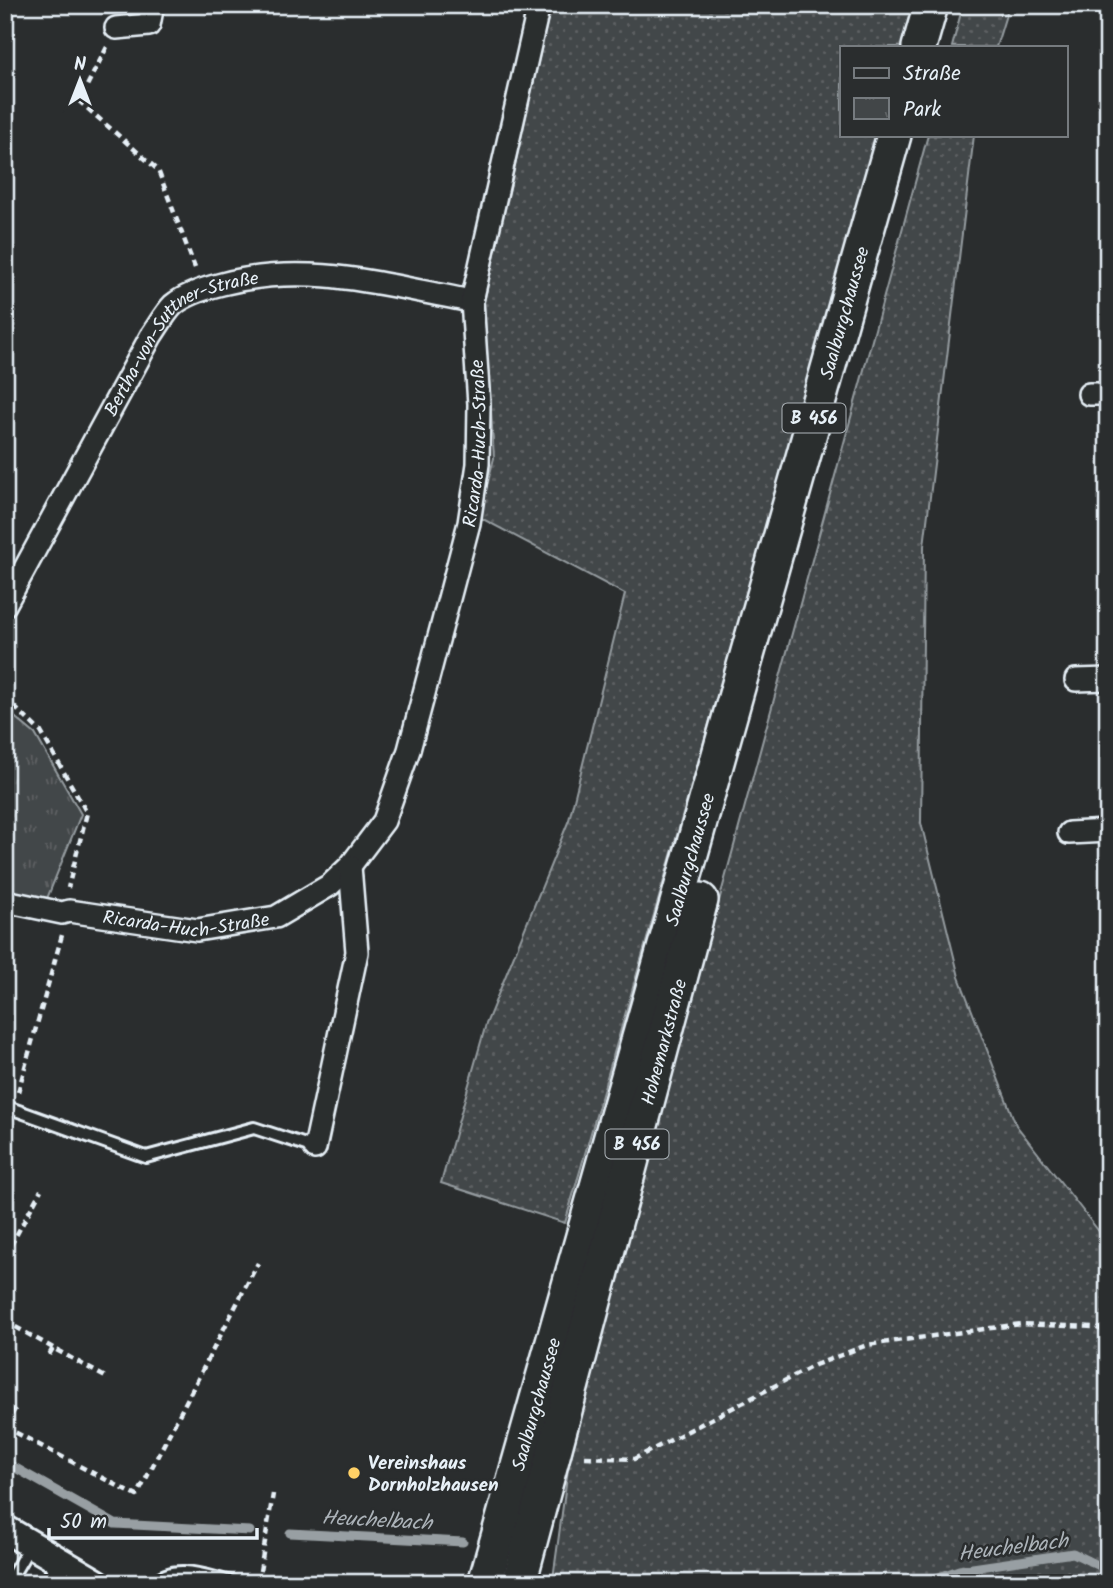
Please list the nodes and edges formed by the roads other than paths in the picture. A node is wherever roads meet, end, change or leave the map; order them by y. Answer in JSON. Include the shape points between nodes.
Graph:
{"nodes":[{"id":1,"x":153,"y":5,"type":"edge"},
{"id":2,"x":539,"y":5,"type":"edge"},
{"id":3,"x":931,"y":5,"type":"edge"},
{"id":4,"x":116,"y":28,"type":"road end"},
{"id":5,"x":919,"y":46,"type":"edge"},
{"id":6,"x":894,"y":136,"type":"edge"},
{"id":7,"x":471,"y":301,"type":"junction"},
{"id":8,"x":5,"y":605,"type":"edge"},
{"id":9,"x":1076,"y":680,"type":"dead end"},
{"id":10,"x":1108,"y":680,"type":"edge"},
{"id":11,"x":735,"y":701,"type":"junction"},
{"id":12,"x":1108,"y":831,"type":"edge"},
{"id":13,"x":1069,"y":833,"type":"dead end"},
{"id":14,"x":350,"y":866,"type":"junction"},
{"id":15,"x":5,"y":901,"type":"edge"},
{"id":16,"x":13,"y":1109,"type":"road end"},
{"id":17,"x":315,"y":1147,"type":"joint"},
{"id":18,"x":5,"y":1529,"type":"edge"},
{"id":19,"x":31,"y":1544,"type":"junction"},
{"id":20,"x":59,"y":1560,"type":"junction"},
{"id":21,"x":8,"y":1583,"type":"edge"},
{"id":22,"x":45,"y":1583,"type":"edge"},
{"id":23,"x":97,"y":1583,"type":"edge"},
{"id":24,"x":154,"y":1583,"type":"edge"},
{"id":25,"x":236,"y":1583,"type":"edge"},
{"id":26,"x":485,"y":1583,"type":"edge"},
{"id":27,"x":519,"y":1583,"type":"edge"}],
"edges":[{"from":1,"to":4,"type":"street","via":[[149,25]]},
{"from":2,"to":7,"type":"street","name":"Ricarda-Huch-Straße"},
{"from":3,"to":5,"type":"main road"},
{"from":6,"to":11,"type":"main road","name":"Saalburgchaussee","number":"B 456"},
{"from":7,"to":8,"type":"street","name":"Bertha-von-Suttner-Straße","via":[[317,273],[241,279],[203,289],[173,306],[151,336]]},
{"from":7,"to":14,"type":"street","name":"Ricarda-Huch-Straße","via":[[479,404],[469,523],[409,750],[384,821]]},
{"from":9,"to":10,"type":"street"},
{"from":11,"to":26,"type":"main road","name":"Saalburgchaussee","number":"B 456"},
{"from":11,"to":27,"type":"main road","name":"Hohemarkstraße","number":"B 456","via":[[707,878]]},
{"from":12,"to":13,"type":"street"},
{"from":14,"to":15,"type":"street","name":"Ricarda-Huch-Straße","via":[[330,885],[275,917],[197,930]]},
{"from":14,"to":17,"type":"street","via":[[357,952]]},
{"from":16,"to":17,"type":"lane","via":[[146,1157],[254,1128]]},
{"from":18,"to":19,"type":"street"},
{"from":19,"to":20,"type":"street"},
{"from":19,"to":21,"type":"lane"},
{"from":20,"to":22,"type":"lane"},
{"from":20,"to":23,"type":"street"},
{"from":24,"to":25,"type":"lane","via":[[162,1575],[178,1571]]}]}
